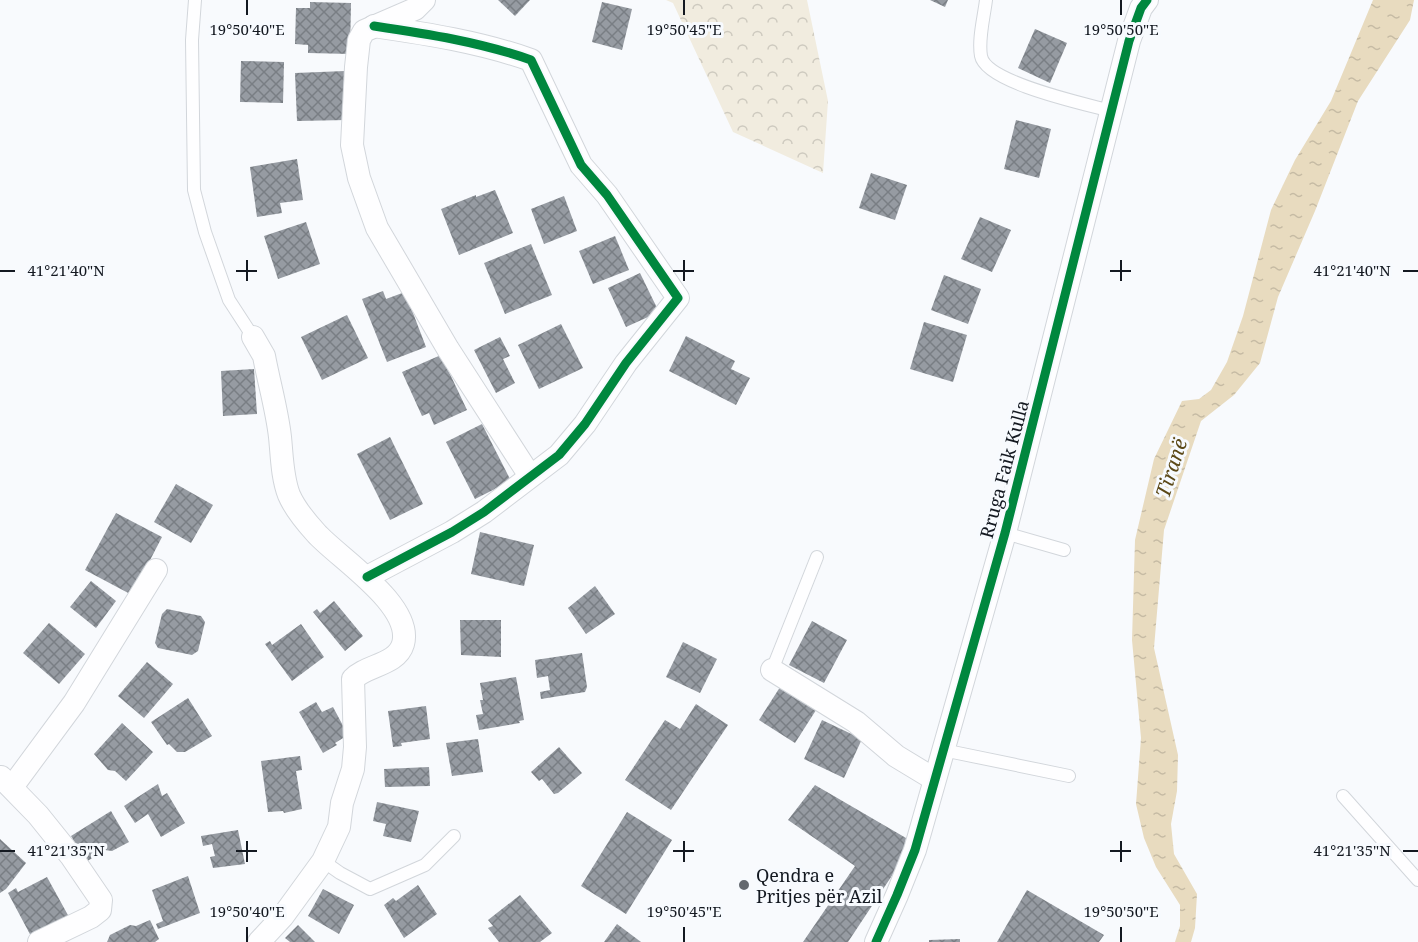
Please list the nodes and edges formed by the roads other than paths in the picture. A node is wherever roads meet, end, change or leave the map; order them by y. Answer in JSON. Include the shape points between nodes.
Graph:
{"nodes":[{"id":1,"x":195,"y":0,"type":"edge"},
{"id":2,"x":424,"y":0,"type":"edge"},
{"id":3,"x":986,"y":0,"type":"edge"},
{"id":4,"x":1147,"y":0,"type":"edge"},
{"id":5,"x":374,"y":26,"type":"junction"},
{"id":6,"x":1112,"y":111,"type":"junction"},
{"id":7,"x":253,"y":337,"type":"joint"},
{"id":8,"x":530,"y":476,"type":"junction"},
{"id":9,"x":1005,"y":533,"type":"junction"},
{"id":10,"x":1064,"y":550,"type":"dead end"},
{"id":11,"x":817,"y":557,"type":"dead end"},
{"id":12,"x":156,"y":570,"type":"dead end"},
{"id":13,"x":367,"y":577,"type":"junction"},
{"id":14,"x":772,"y":670,"type":"joint"},
{"id":15,"x":943,"y":750,"type":"junction"},
{"id":16,"x":1069,"y":776,"type":"dead end"},
{"id":17,"x":934,"y":779,"type":"junction"},
{"id":18,"x":6,"y":782,"type":"edge"},
{"id":19,"x":1343,"y":796,"type":"dead end"},
{"id":20,"x":454,"y":836,"type":"dead end"},
{"id":21,"x":323,"y":861,"type":"junction"},
{"id":22,"x":1418,"y":880,"type":"edge"},
{"id":23,"x":39,"y":942,"type":"edge"},
{"id":24,"x":259,"y":942,"type":"edge"},
{"id":25,"x":876,"y":942,"type":"edge"}],
"edges":[{"from":1,"to":7,"type":"lane","via":[[194,190],[204,232],[229,300]]},
{"from":2,"to":5,"type":"street","via":[[415,9]]},
{"from":3,"to":6,"type":"lane","via":[[981,57],[987,68],[1030,88]]},
{"from":4,"to":6,"type":"street","name":"Rruga Faik Kulla","via":[[1129,41]]},
{"from":5,"to":8,"type":"street","via":[[364,31],[359,40],[356,67],[352,145],[359,178],[377,228],[448,349]]},
{"from":5,"to":8,"type":"street","via":[[463,40],[531,60],[580,165],[607,195],[678,298],[560,455]]},
{"from":6,"to":9,"type":"street","name":"Rruga Faik Kulla"},
{"from":7,"to":13,"type":"street","via":[[264,356],[289,495],[317,534]]},
{"from":8,"to":13,"type":"street","via":[[468,522]]},
{"from":9,"to":10,"type":"lane"},
{"from":9,"to":15,"type":"street","name":"Rruga Faik Kulla"},
{"from":11,"to":14,"type":"lane"},
{"from":12,"to":18,"type":"street","via":[[74,703]]},
{"from":13,"to":21,"type":"street","via":[[391,604],[403,630],[403,643],[399,652],[360,672],[353,680],[353,769],[339,827]]},
{"from":14,"to":17,"type":"street","via":[[856,722],[896,756]]},
{"from":15,"to":16,"type":"lane"},
{"from":15,"to":17,"type":"street","name":"Rruga Faik Kulla"},
{"from":17,"to":25,"type":"street","name":"Rruga Faik Kulla","via":[[915,850]]},
{"from":18,"to":23,"type":"street","via":[[71,856],[101,900],[100,910],[91,917]]},
{"from":19,"to":22,"type":"lane"},
{"from":20,"to":21,"type":"lane","via":[[425,864],[370,889]]},
{"from":21,"to":24,"type":"street"}]}
